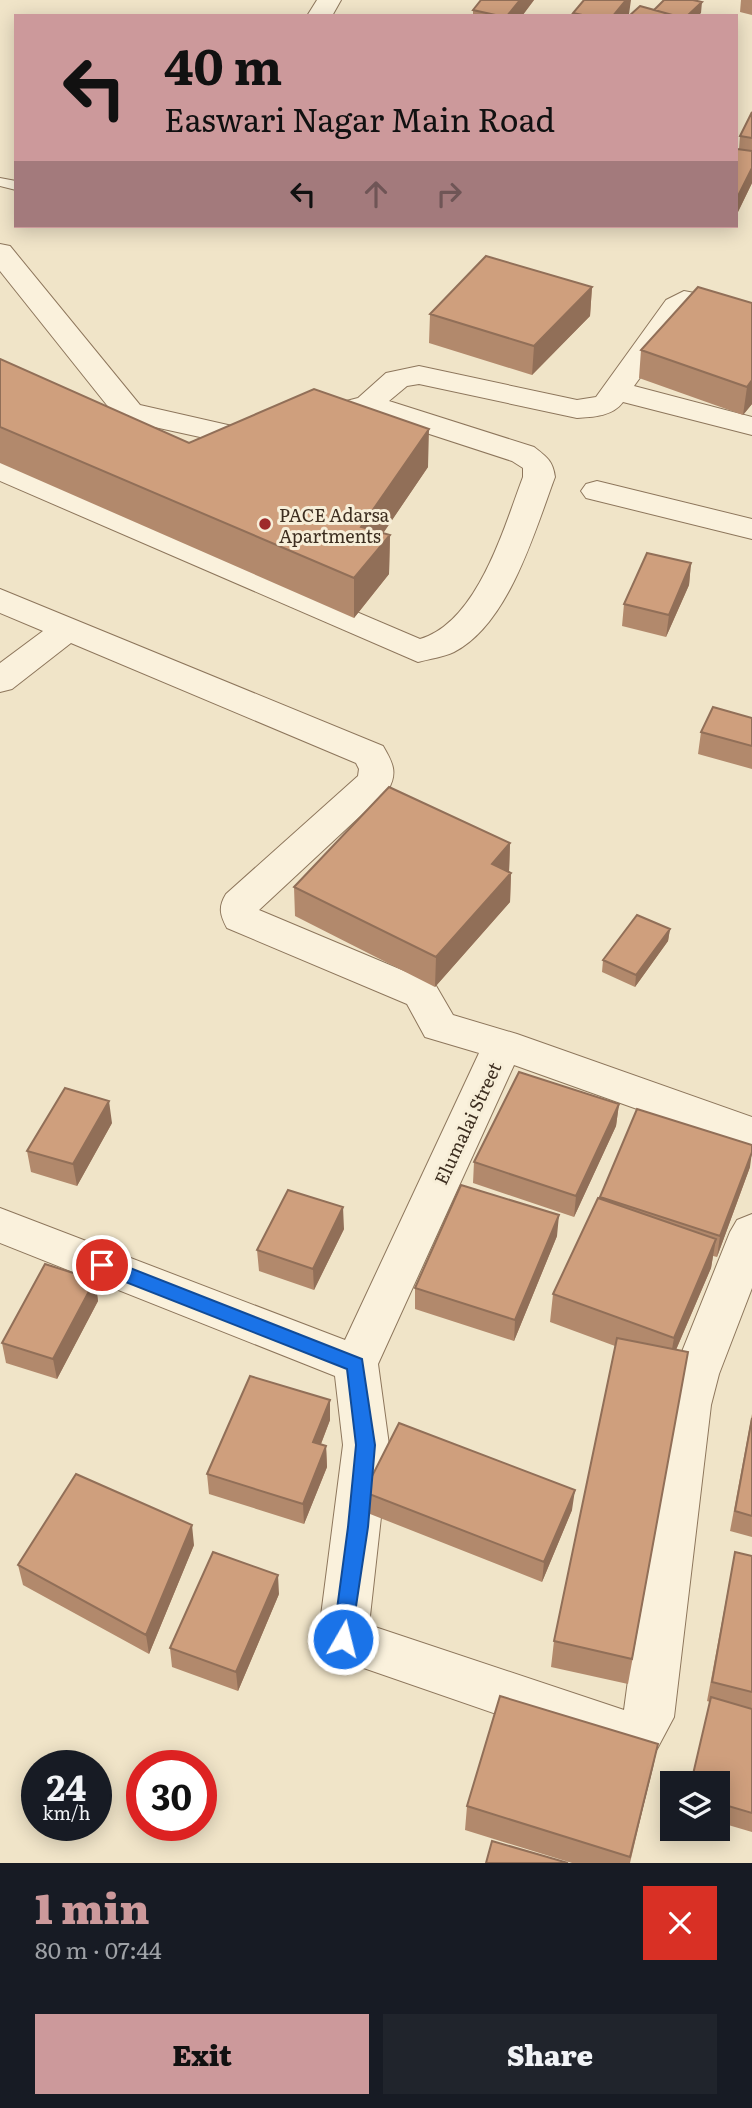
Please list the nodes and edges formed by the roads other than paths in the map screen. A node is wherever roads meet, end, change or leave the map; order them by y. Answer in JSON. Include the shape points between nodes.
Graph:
{"nodes":[{"id":1,"x":0,"y":252,"type":"edge"},
{"id":2,"x":752,"y":313,"type":"edge"},
{"id":3,"x":615,"y":390,"type":"junction"},
{"id":4,"x":369,"y":404,"type":"junction"},
{"id":5,"x":752,"y":426,"type":"edge"},
{"id":6,"x":0,"y":469,"type":"edge"},
{"id":7,"x":597,"y":491,"type":"dead end"},
{"id":8,"x":752,"y":528,"type":"edge"},
{"id":9,"x":0,"y":600,"type":"edge"},
{"id":10,"x":68,"y":628,"type":"junction"},
{"id":11,"x":0,"y":681,"type":"edge"},
{"id":12,"x":503,"y":1045,"type":"junction"},
{"id":13,"x":752,"y":1135,"type":"edge"},
{"id":14,"x":0,"y":1225,"type":"edge"},
{"id":15,"x":752,"y":1233,"type":"edge"},
{"id":16,"x":356,"y":1364,"type":"junction"}],
"edges":[{"from":1,"to":4,"type":"street","via":[[129,412],[241,437]]},
{"from":2,"to":3,"type":"street","via":[[684,300]]},
{"from":3,"to":4,"type":"street","via":[[607,402],[577,409],[404,375],[392,380]]},
{"from":3,"to":5,"type":"street"},
{"from":4,"to":6,"type":"street","via":[[523,454],[538,464],[539,477],[495,588],[454,639],[436,650],[418,652]]},
{"from":7,"to":8,"type":"street"},
{"from":9,"to":10,"type":"street"},
{"from":10,"to":11,"type":"street"},
{"from":10,"to":12,"type":"street","via":[[370,755],[377,769],[376,781],[239,904],[241,918],[421,994],[439,1026]]},
{"from":12,"to":13,"type":"street","name":"Elumalai Street"},
{"from":12,"to":16,"type":"street","name":"Elumalai Street"},
{"from":14,"to":16,"type":"street"},
{"from":15,"to":16,"type":"street","via":[[688,1405],[649,1717],[639,1732],[626,1735],[343,1639],[366,1445]]}]}
